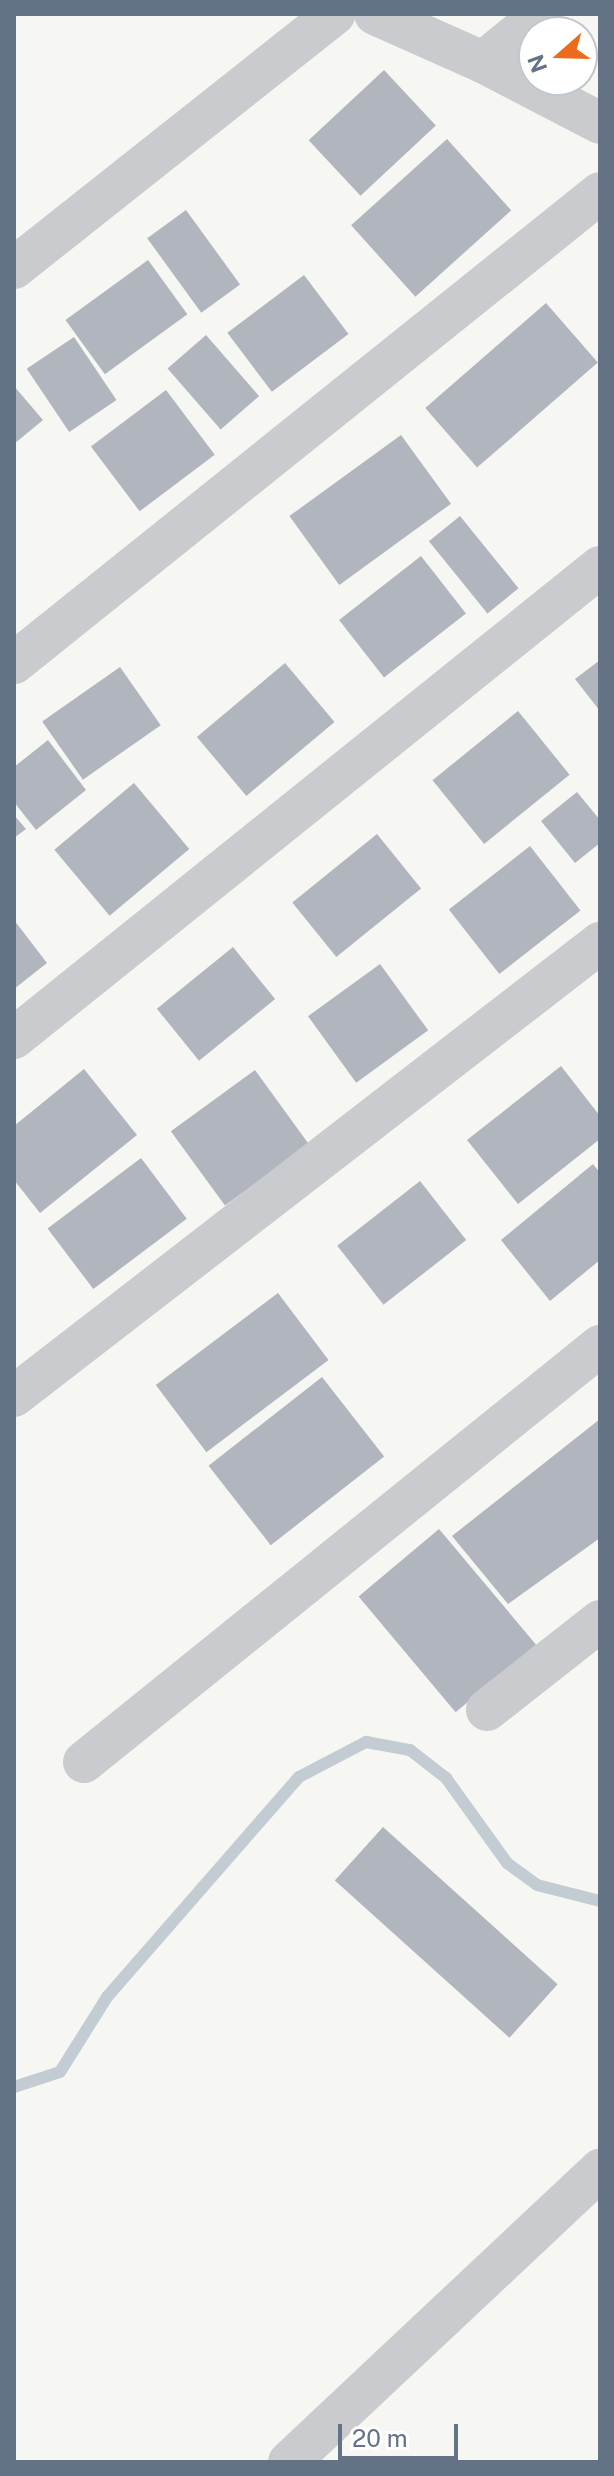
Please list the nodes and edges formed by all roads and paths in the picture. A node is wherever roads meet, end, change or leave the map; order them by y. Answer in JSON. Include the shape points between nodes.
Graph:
{"nodes":[{"id":1,"x":335,"y":14,"type":"edge"},
{"id":2,"x":375,"y":14,"type":"edge"},
{"id":3,"x":542,"y":14,"type":"edge"},
{"id":4,"x":483,"y":62,"type":"junction"},
{"id":5,"x":600,"y":123,"type":"edge"},
{"id":6,"x":600,"y":193,"type":"edge"},
{"id":7,"x":14,"y":268,"type":"edge"},
{"id":8,"x":600,"y":567,"type":"edge"},
{"id":9,"x":14,"y":663,"type":"edge"},
{"id":10,"x":600,"y":943,"type":"edge"},
{"id":11,"x":14,"y":1038,"type":"edge"},
{"id":12,"x":600,"y":1346,"type":"edge"},
{"id":13,"x":14,"y":1396,"type":"edge"},
{"id":14,"x":600,"y":1621,"type":"edge"},
{"id":15,"x":487,"y":1710,"type":"dead end"},
{"id":16,"x":84,"y":1762,"type":"dead end"},
{"id":17,"x":600,"y":2170,"type":"edge"},
{"id":18,"x":289,"y":2462,"type":"edge"}],
"edges":[{"from":1,"to":7,"type":"street"},
{"from":2,"to":4,"type":"street"},
{"from":3,"to":4,"type":"street"},
{"from":4,"to":5,"type":"street"},
{"from":6,"to":9,"type":"street"},
{"from":8,"to":11,"type":"street"},
{"from":10,"to":13,"type":"street"},
{"from":12,"to":16,"type":"street"},
{"from":14,"to":15,"type":"street"},
{"from":17,"to":18,"type":"street"}]}
